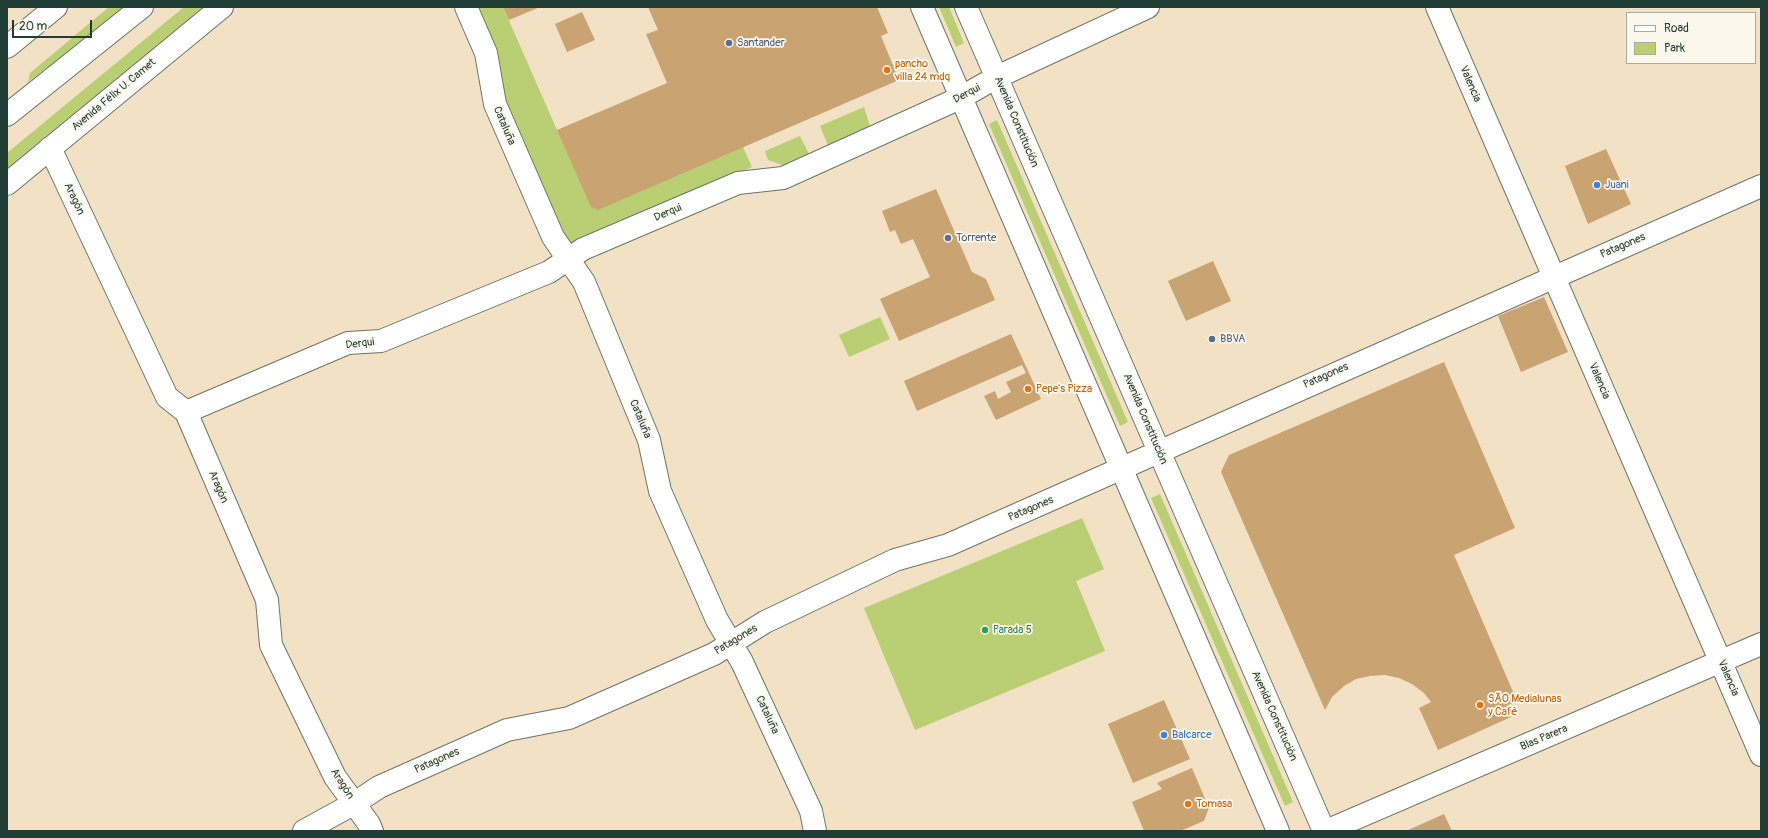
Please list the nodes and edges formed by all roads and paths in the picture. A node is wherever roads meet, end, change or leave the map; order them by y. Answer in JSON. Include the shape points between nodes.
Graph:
{"nodes":[{"id":1,"x":56,"y":7,"type":"edge"},
{"id":2,"x":142,"y":7,"type":"edge"},
{"id":3,"x":222,"y":7,"type":"edge"},
{"id":4,"x":466,"y":7,"type":"edge"},
{"id":5,"x":922,"y":7,"type":"edge"},
{"id":6,"x":966,"y":7,"type":"edge"},
{"id":7,"x":1148,"y":7,"type":"edge"},
{"id":8,"x":1437,"y":7,"type":"edge"},
{"id":9,"x":7,"y":47,"type":"edge"},
{"id":10,"x":997,"y":77,"type":"junction"},
{"id":11,"x":960,"y":98,"type":"junction"},
{"id":12,"x":7,"y":115,"type":"edge"},
{"id":13,"x":50,"y":148,"type":"junction"},
{"id":14,"x":7,"y":184,"type":"edge"},
{"id":15,"x":1761,"y":186,"type":"edge"},
{"id":16,"x":568,"y":259,"type":"junction"},
{"id":17,"x":1554,"y":276,"type":"junction"},
{"id":18,"x":186,"y":412,"type":"junction"},
{"id":19,"x":1159,"y":451,"type":"junction"},
{"id":20,"x":1120,"y":468,"type":"junction"},
{"id":21,"x":732,"y":643,"type":"junction"},
{"id":22,"x":1761,"y":644,"type":"edge"},
{"id":23,"x":1721,"y":662,"type":"junction"},
{"id":24,"x":1761,"y":755,"type":"edge"},
{"id":25,"x":355,"y":803,"type":"junction"},
{"id":26,"x":304,"y":831,"type":"edge"},
{"id":27,"x":372,"y":831,"type":"edge"},
{"id":28,"x":815,"y":831,"type":"edge"},
{"id":29,"x":1278,"y":831,"type":"edge"},
{"id":30,"x":1325,"y":831,"type":"edge"}],
"edges":[{"from":1,"to":9,"type":"street"},
{"from":2,"to":12,"type":"street"},
{"from":3,"to":13,"type":"street","name":"Avenida Félix U. Camet"},
{"from":4,"to":16,"type":"street","name":"Cataluña","via":[[486,53],[495,104],[553,237]]},
{"from":5,"to":11,"type":"street"},
{"from":6,"to":10,"type":"street","name":"Avenida Constitución"},
{"from":7,"to":10,"type":"street","name":"Derqui"},
{"from":8,"to":17,"type":"street","name":"Valencia"},
{"from":10,"to":11,"type":"street","name":"Derqui"},
{"from":10,"to":19,"type":"street","name":"Avenida Constitución"},
{"from":11,"to":16,"type":"street","name":"Derqui","via":[[783,178],[738,183],[583,249]]},
{"from":11,"to":20,"type":"street"},
{"from":13,"to":14,"type":"street","name":"Avenida Félix U. Camet"},
{"from":13,"to":18,"type":"street","name":"Aragón","via":[[167,397]]},
{"from":15,"to":17,"type":"street","name":"Patagones"},
{"from":16,"to":18,"type":"street","name":"Derqui","via":[[549,272],[381,341],[348,343]]},
{"from":16,"to":21,"type":"street","name":"Cataluña","via":[[584,282],[649,440],[660,491],[717,620]]},
{"from":17,"to":19,"type":"street","name":"Patagones"},
{"from":17,"to":23,"type":"street","name":"Valencia"},
{"from":18,"to":25,"type":"street","name":"Aragón","via":[[267,600],[270,645],[336,777]]},
{"from":19,"to":20,"type":"street","name":"Patagones"},
{"from":19,"to":30,"type":"street","name":"Avenida Constitución"},
{"from":20,"to":21,"type":"street","name":"Patagones","via":[[948,545],[895,560],[765,622]]},
{"from":20,"to":29,"type":"street"},
{"from":21,"to":25,"type":"street","name":"Patagones","via":[[714,654],[569,718],[507,730],[379,787]]},
{"from":21,"to":28,"type":"street","name":"Cataluña","via":[[811,811]]},
{"from":22,"to":23,"type":"street","name":"Blas Parera"},
{"from":23,"to":24,"type":"street","name":"Valencia"},
{"from":23,"to":30,"type":"street","name":"Blas Parera"},
{"from":25,"to":26,"type":"street","name":"Patagones"},
{"from":25,"to":27,"type":"street","name":"Aragón"}]}
